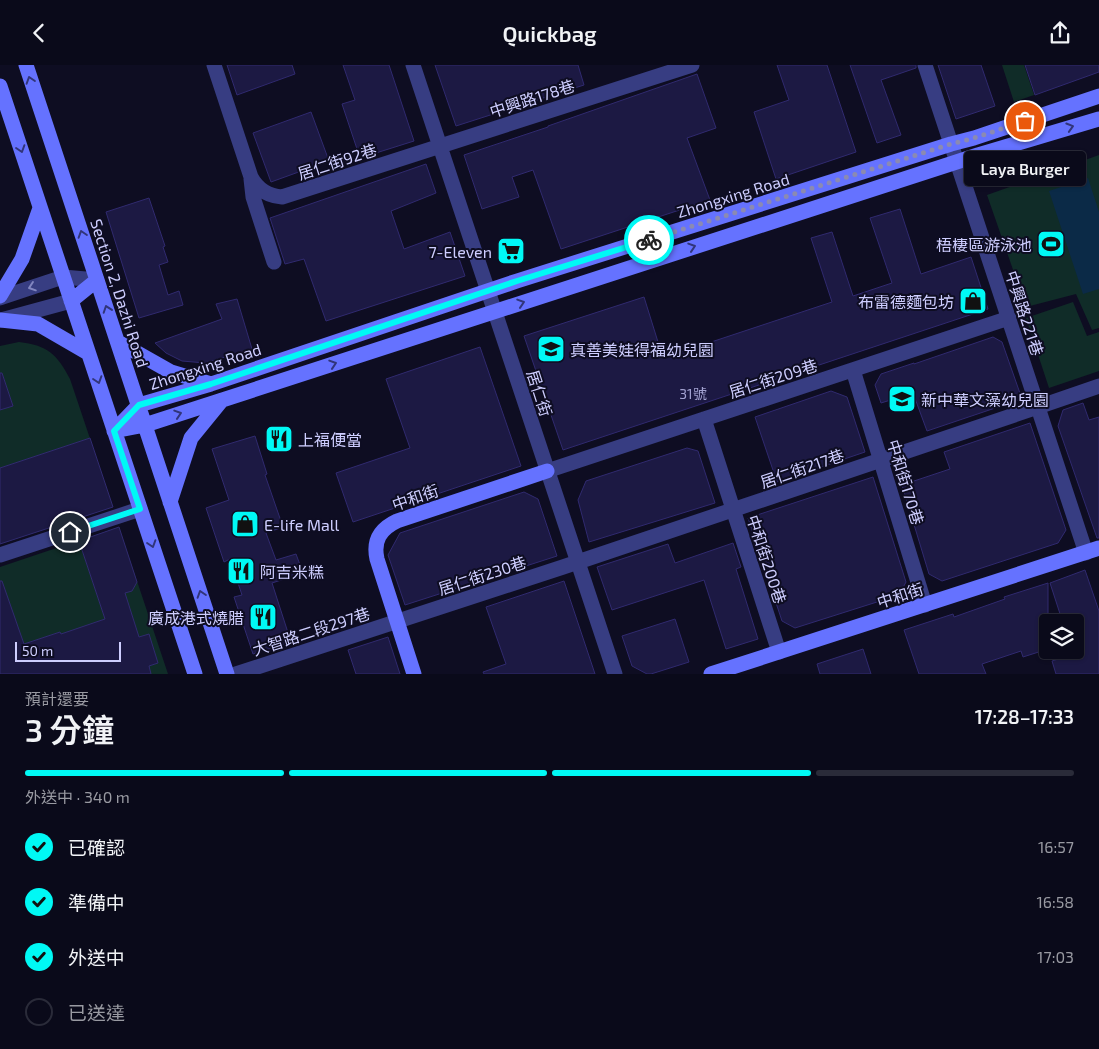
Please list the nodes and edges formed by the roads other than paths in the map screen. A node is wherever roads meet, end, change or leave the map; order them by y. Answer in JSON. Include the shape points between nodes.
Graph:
{"nodes":[{"id":1,"x":26,"y":65,"type":"edge"},
{"id":2,"x":214,"y":65,"type":"edge"},
{"id":3,"x":413,"y":65,"type":"edge"},
{"id":4,"x":692,"y":65,"type":"edge"},
{"id":5,"x":925,"y":65,"type":"edge"},
{"id":6,"x":0,"y":86,"type":"edge"},
{"id":7,"x":1099,"y":96,"type":"edge"},
{"id":8,"x":1099,"y":119,"type":"edge"},
{"id":9,"x":951,"y":144,"type":"junction"},
{"id":10,"x":440,"y":147,"type":"junction"},
{"id":11,"x":956,"y":162,"type":"junction"},
{"id":12,"x":251,"y":177,"type":"junction"},
{"id":13,"x":40,"y":209,"type":"junction"},
{"id":14,"x":274,"y":262,"type":"dead end"},
{"id":15,"x":63,"y":277,"type":"junction"},
{"id":16,"x":97,"y":280,"type":"junction"},
{"id":17,"x":488,"y":291,"type":"junction"},
{"id":18,"x":0,"y":297,"type":"edge"},
{"id":19,"x":71,"y":301,"type":"junction"},
{"id":20,"x":495,"y":311,"type":"junction"},
{"id":21,"x":1009,"y":318,"type":"junction"},
{"id":22,"x":0,"y":320,"type":"edge"},
{"id":23,"x":118,"y":343,"type":"junction"},
{"id":24,"x":88,"y":353,"type":"junction"},
{"id":25,"x":853,"y":370,"type":"junction"},
{"id":26,"x":211,"y":384,"type":"junction"},
{"id":27,"x":1099,"y":386,"type":"edge"},
{"id":28,"x":222,"y":400,"type":"junction"},
{"id":29,"x":139,"y":405,"type":"junction"},
{"id":30,"x":1038,"y":407,"type":"junction"},
{"id":31,"x":704,"y":419,"type":"junction"},
{"id":32,"x":145,"y":425,"type":"junction"},
{"id":33,"x":114,"y":431,"type":"junction"},
{"id":34,"x":881,"y":460,"type":"junction"},
{"id":35,"x":547,"y":471,"type":"junction"},
{"id":36,"x":170,"y":502,"type":"junction"},
{"id":37,"x":140,"y":509,"type":"junction"},
{"id":38,"x":733,"y":510,"type":"junction"},
{"id":39,"x":1093,"y":551,"type":"edge"},
{"id":40,"x":0,"y":555,"type":"edge"},
{"id":41,"x":578,"y":562,"type":"junction"},
{"id":42,"x":925,"y":605,"type":"junction"},
{"id":43,"x":397,"y":621,"type":"junction"},
{"id":44,"x":779,"y":652,"type":"junction"},
{"id":45,"x":195,"y":674,"type":"edge"},
{"id":46,"x":227,"y":674,"type":"edge"},
{"id":47,"x":236,"y":674,"type":"edge"},
{"id":48,"x":414,"y":674,"type":"edge"},
{"id":49,"x":615,"y":674,"type":"edge"},
{"id":50,"x":712,"y":674,"type":"edge"}],
"edges":[{"from":16,"to":1,"type":"street","name":"Section 2, Dazhi Road","one_way":true},
{"from":2,"to":12,"type":"street","name":"居仁街92巷"},
{"from":3,"to":10,"type":"street","name":"居仁街"},
{"from":4,"to":10,"type":"street","name":"中興路178巷"},
{"from":5,"to":9,"type":"street","name":"中興路221巷"},
{"from":6,"to":13,"type":"street","one_way":true},
{"from":7,"to":9,"type":"street","name":"Zhongxing Road"},
{"from":11,"to":8,"type":"street","one_way":true},
{"from":9,"to":11,"type":"street","name":"中興路221巷"},
{"from":9,"to":17,"type":"street","name":"Zhongxing Road"},
{"from":10,"to":12,"type":"street","name":"居仁街92巷","via":[[282,197],[264,192]]},
{"from":10,"to":17,"type":"street","name":"居仁街"},
{"from":20,"to":11,"type":"street","one_way":true},
{"from":11,"to":21,"type":"street","name":"中興路221巷"},
{"from":12,"to":14,"type":"street","name":"居仁街92巷","via":[[253,197]]},
{"from":13,"to":15,"type":"street"},
{"from":13,"to":18,"type":"street","via":[[22,259]]},
{"from":15,"to":16,"type":"street"},
{"from":15,"to":18,"type":"street","one_way":true},
{"from":15,"to":19,"type":"street"},
{"from":16,"to":19,"type":"street"},
{"from":23,"to":16,"type":"street","name":"Section 2, Dazhi Road","one_way":true},
{"from":17,"to":20,"type":"street","name":"居仁街"},
{"from":17,"to":26,"type":"street","name":"Zhongxing Road"},
{"from":19,"to":22,"type":"street"},
{"from":19,"to":24,"type":"street"},
{"from":28,"to":20,"type":"street","one_way":true},
{"from":20,"to":35,"type":"street","name":"居仁街"},
{"from":21,"to":25,"type":"street","name":"居仁街209巷"},
{"from":21,"to":30,"type":"street","name":"中興路221巷"},
{"from":22,"to":24,"type":"street","via":[[38,325]]},
{"from":23,"to":26,"type":"street","via":[[171,372]]},
{"from":23,"to":29,"type":"street","name":"Section 2, Dazhi Road"},
{"from":24,"to":33,"type":"street","one_way":true},
{"from":25,"to":31,"type":"street","name":"居仁街209巷"},
{"from":25,"to":34,"type":"street","name":"中和街170巷"},
{"from":26,"to":29,"type":"street","name":"Zhongxing Road"},
{"from":27,"to":30,"type":"street","name":"居仁街217巷"},
{"from":32,"to":28,"type":"street","one_way":true},
{"from":28,"to":36,"type":"street","via":[[191,438]]},
{"from":29,"to":32,"type":"street","name":"Section 2, Dazhi Road"},
{"from":29,"to":33,"type":"street","name":"Zhongxing Road"},
{"from":30,"to":34,"type":"street","name":"居仁街217巷"},
{"from":30,"to":39,"type":"street","name":"中興路221巷"},
{"from":31,"to":35,"type":"street","name":"居仁街209巷"},
{"from":31,"to":38,"type":"street","name":"中和街200巷"},
{"from":32,"to":33,"type":"street"},
{"from":32,"to":36,"type":"street","name":"Section 2, Dazhi Road"},
{"from":33,"to":37,"type":"street"},
{"from":34,"to":38,"type":"street","name":"居仁街217巷"},
{"from":34,"to":42,"type":"street","name":"中和街170巷"},
{"from":35,"to":41,"type":"street","name":"居仁街"},
{"from":35,"to":43,"type":"street","name":"中和街","via":[[396,521],[382,532],[375,554]]},
{"from":46,"to":36,"type":"street","name":"Section 2, Dazhi Road","one_way":true},
{"from":37,"to":40,"type":"street"},
{"from":37,"to":45,"type":"street","one_way":true},
{"from":38,"to":41,"type":"street","name":"居仁街217巷"},
{"from":38,"to":44,"type":"street","name":"中和街200巷"},
{"from":39,"to":42,"type":"street","name":"中和街"},
{"from":41,"to":43,"type":"street","name":"居仁街230巷"},
{"from":41,"to":49,"type":"street","name":"居仁街"},
{"from":42,"to":44,"type":"street","name":"中和街"},
{"from":43,"to":47,"type":"street","name":"大智路二段297巷"},
{"from":43,"to":48,"type":"street","name":"中和街"},
{"from":44,"to":50,"type":"street","name":"中和街"}]}
